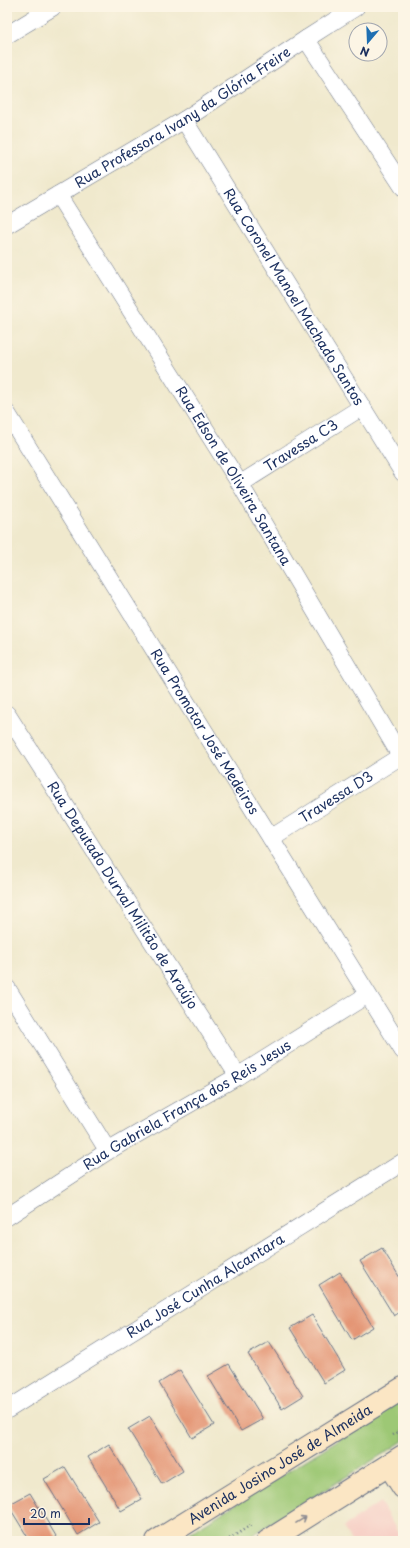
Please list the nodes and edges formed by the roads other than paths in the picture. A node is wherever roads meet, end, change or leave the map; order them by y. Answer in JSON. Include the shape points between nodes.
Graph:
{"nodes":[{"id":1,"x":53,"y":7,"type":"edge"},
{"id":2,"x":356,"y":7,"type":"edge"},
{"id":3,"x":7,"y":35,"type":"edge"},
{"id":4,"x":306,"y":38,"type":"junction"},
{"id":5,"x":184,"y":120,"type":"junction"},
{"id":6,"x":403,"y":186,"type":"edge"},
{"id":7,"x":58,"y":195,"type":"junction"},
{"id":8,"x":7,"y":225,"type":"edge"},
{"id":9,"x":362,"y":407,"type":"junction"},
{"id":10,"x":7,"y":412,"type":"edge"},
{"id":11,"x":403,"y":473,"type":"edge"},
{"id":12,"x":240,"y":484,"type":"junction"},
{"id":13,"x":7,"y":714,"type":"edge"},
{"id":14,"x":402,"y":758,"type":"edge"},
{"id":15,"x":271,"y":838,"type":"junction"},
{"id":16,"x":7,"y":988,"type":"edge"},
{"id":17,"x":367,"y":995,"type":"junction"},
{"id":18,"x":403,"y":1051,"type":"edge"},
{"id":19,"x":238,"y":1076,"type":"junction"},
{"id":20,"x":108,"y":1151,"type":"junction"},
{"id":21,"x":403,"y":1162,"type":"edge"},
{"id":22,"x":7,"y":1217,"type":"edge"},
{"id":23,"x":403,"y":1388,"type":"edge"},
{"id":24,"x":7,"y":1410,"type":"edge"},
{"id":25,"x":396,"y":1460,"type":"edge"},
{"id":26,"x":403,"y":1487,"type":"edge"},
{"id":27,"x":157,"y":1541,"type":"edge"},
{"id":28,"x":268,"y":1541,"type":"edge"}],
"edges":[{"from":1,"to":3,"type":"street"},
{"from":2,"to":4,"type":"street","name":"Rua Professora Ivany da Glória Freire"},
{"from":4,"to":5,"type":"street","name":"Rua Professora Ivany da Glória Freire"},
{"from":4,"to":6,"type":"street"},
{"from":5,"to":7,"type":"street","name":"Rua Professora Ivany da Glória Freire"},
{"from":5,"to":9,"type":"street","name":"Rua Coronel Manoel Machado Santos"},
{"from":7,"to":8,"type":"street","name":"Rua Professora Ivany da Glória Freire"},
{"from":7,"to":12,"type":"street","name":"Rua Edson de Oliveira Santana"},
{"from":9,"to":11,"type":"street","name":"Rua Coronel Manoel Machado Santos"},
{"from":9,"to":12,"type":"street","name":"Travessa C3"},
{"from":10,"to":15,"type":"street","name":"Rua Promotor José Medeiros"},
{"from":12,"to":14,"type":"street","name":"Rua Edson de Oliveira Santana"},
{"from":13,"to":19,"type":"street","name":"Rua Deputado Durval Militão de Araújo"},
{"from":14,"to":15,"type":"street","name":"Travessa D3"},
{"from":15,"to":17,"type":"street","name":"Rua Promotor José Medeiros"},
{"from":16,"to":20,"type":"street"},
{"from":17,"to":18,"type":"street","name":"Rua Promotor José Medeiros"},
{"from":17,"to":19,"type":"street","name":"Rua Gabriela França dos Reis Jesus"},
{"from":19,"to":20,"type":"street","name":"Rua Gabriela França dos Reis Jesus"},
{"from":20,"to":22,"type":"street","name":"Rua Gabriela França dos Reis Jesus"},
{"from":21,"to":24,"type":"street","name":"Rua José Cunha Alcantara"},
{"from":23,"to":27,"type":"main road","name":"Avenida Josino José de Almeida"},
{"from":25,"to":26,"type":"main road"},
{"from":28,"to":25,"type":"main road","one_way":true}]}
